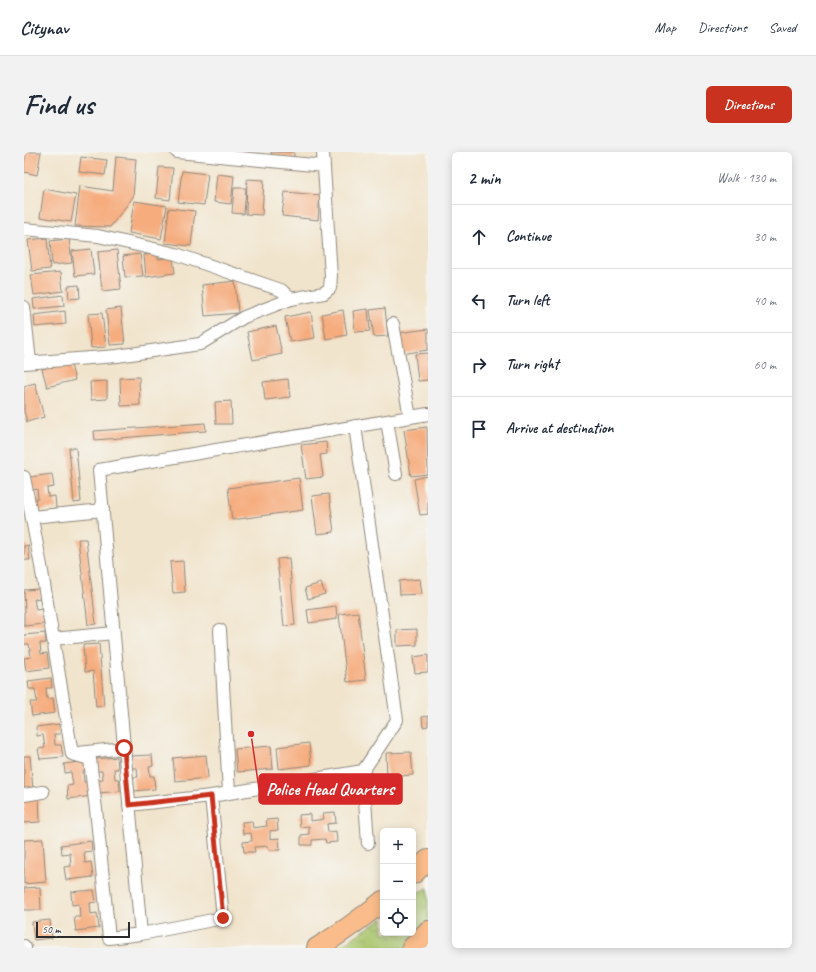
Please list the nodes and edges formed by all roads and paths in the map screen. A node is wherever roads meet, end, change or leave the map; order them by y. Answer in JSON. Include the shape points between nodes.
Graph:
{"nodes":[{"id":1,"x":177,"y":152,"type":"edge"},
{"id":2,"x":323,"y":152,"type":"edge"},
{"id":3,"x":324,"y":166,"type":"junction"},
{"id":4,"x":24,"y":229,"type":"edge"},
{"id":5,"x":291,"y":299,"type":"junction"},
{"id":6,"x":24,"y":307,"type":"edge"},
{"id":7,"x":393,"y":324,"type":"dead end"},
{"id":8,"x":27,"y":362,"type":"edge"},
{"id":9,"x":428,"y":414,"type":"edge"},
{"id":10,"x":410,"y":417,"type":"junction"},
{"id":11,"x":387,"y":421,"type":"junction"},
{"id":12,"x":355,"y":426,"type":"junction"},
{"id":13,"x":396,"y":474,"type":"dead end"},
{"id":14,"x":24,"y":476,"type":"edge"},
{"id":15,"x":103,"y":510,"type":"junction"},
{"id":16,"x":32,"y":517,"type":"junction"},
{"id":17,"x":220,"y":630,"type":"dead end"},
{"id":18,"x":114,"y":633,"type":"junction"},
{"id":19,"x":53,"y":639,"type":"junction"},
{"id":20,"x":124,"y":748,"type":"junction"},
{"id":21,"x":72,"y":754,"type":"junction"},
{"id":22,"x":363,"y":770,"type":"junction"},
{"id":23,"x":43,"y":792,"type":"dead end"},
{"id":24,"x":229,"y":793,"type":"junction"},
{"id":25,"x":24,"y":795,"type":"edge"},
{"id":26,"x":211,"y":796,"type":"junction"},
{"id":27,"x":129,"y":805,"type":"junction"},
{"id":28,"x":368,"y":843,"type":"dead end"},
{"id":29,"x":428,"y":860,"type":"edge"},
{"id":30,"x":416,"y":871,"type":"edge"},
{"id":31,"x":428,"y":875,"type":"edge"},
{"id":32,"x":416,"y":876,"type":"edge"},
{"id":33,"x":380,"y":903,"type":"edge"},
{"id":34,"x":428,"y":931,"type":"edge"},
{"id":35,"x":141,"y":934,"type":"junction"},
{"id":36,"x":317,"y":948,"type":"edge"},
{"id":37,"x":412,"y":948,"type":"edge"}],
"edges":[{"from":1,"to":3,"type":"street"},
{"from":2,"to":3,"type":"street"},
{"from":3,"to":5,"type":"street","via":[[330,288],[324,293]]},
{"from":4,"to":5,"type":"street","via":[[98,236],[176,254],[281,290]]},
{"from":5,"to":8,"type":"street","via":[[244,317],[200,344],[117,356]]},
{"from":6,"to":8,"type":"street"},
{"from":7,"to":10,"type":"street"},
{"from":9,"to":10,"type":"street"},
{"from":10,"to":11,"type":"street"},
{"from":11,"to":12,"type":"street"},
{"from":11,"to":13,"type":"street"},
{"from":12,"to":15,"type":"street","via":[[99,470]]},
{"from":12,"to":22,"type":"street","via":[[397,720]]},
{"from":14,"to":16,"type":"street"},
{"from":15,"to":16,"type":"street"},
{"from":15,"to":18,"type":"street"},
{"from":16,"to":19,"type":"street"},
{"from":17,"to":24,"type":"street"},
{"from":18,"to":19,"type":"street"},
{"from":18,"to":20,"type":"street"},
{"from":19,"to":21,"type":"street"},
{"from":20,"to":21,"type":"street"},
{"from":20,"to":27,"type":"street"},
{"from":21,"to":35,"type":"street","via":[[90,759],[109,938]]},
{"from":22,"to":24,"type":"street"},
{"from":22,"to":28,"type":"street"},
{"from":23,"to":25,"type":"street"},
{"from":24,"to":26,"type":"street"},
{"from":26,"to":27,"type":"street"},
{"from":26,"to":35,"type":"street","via":[[223,918]]},
{"from":27,"to":35,"type":"street"},
{"from":29,"to":30,"type":"main road"},
{"from":31,"to":32,"type":"main road"},
{"from":33,"to":36,"type":"main road"},
{"from":34,"to":37,"type":"main road"}]}
